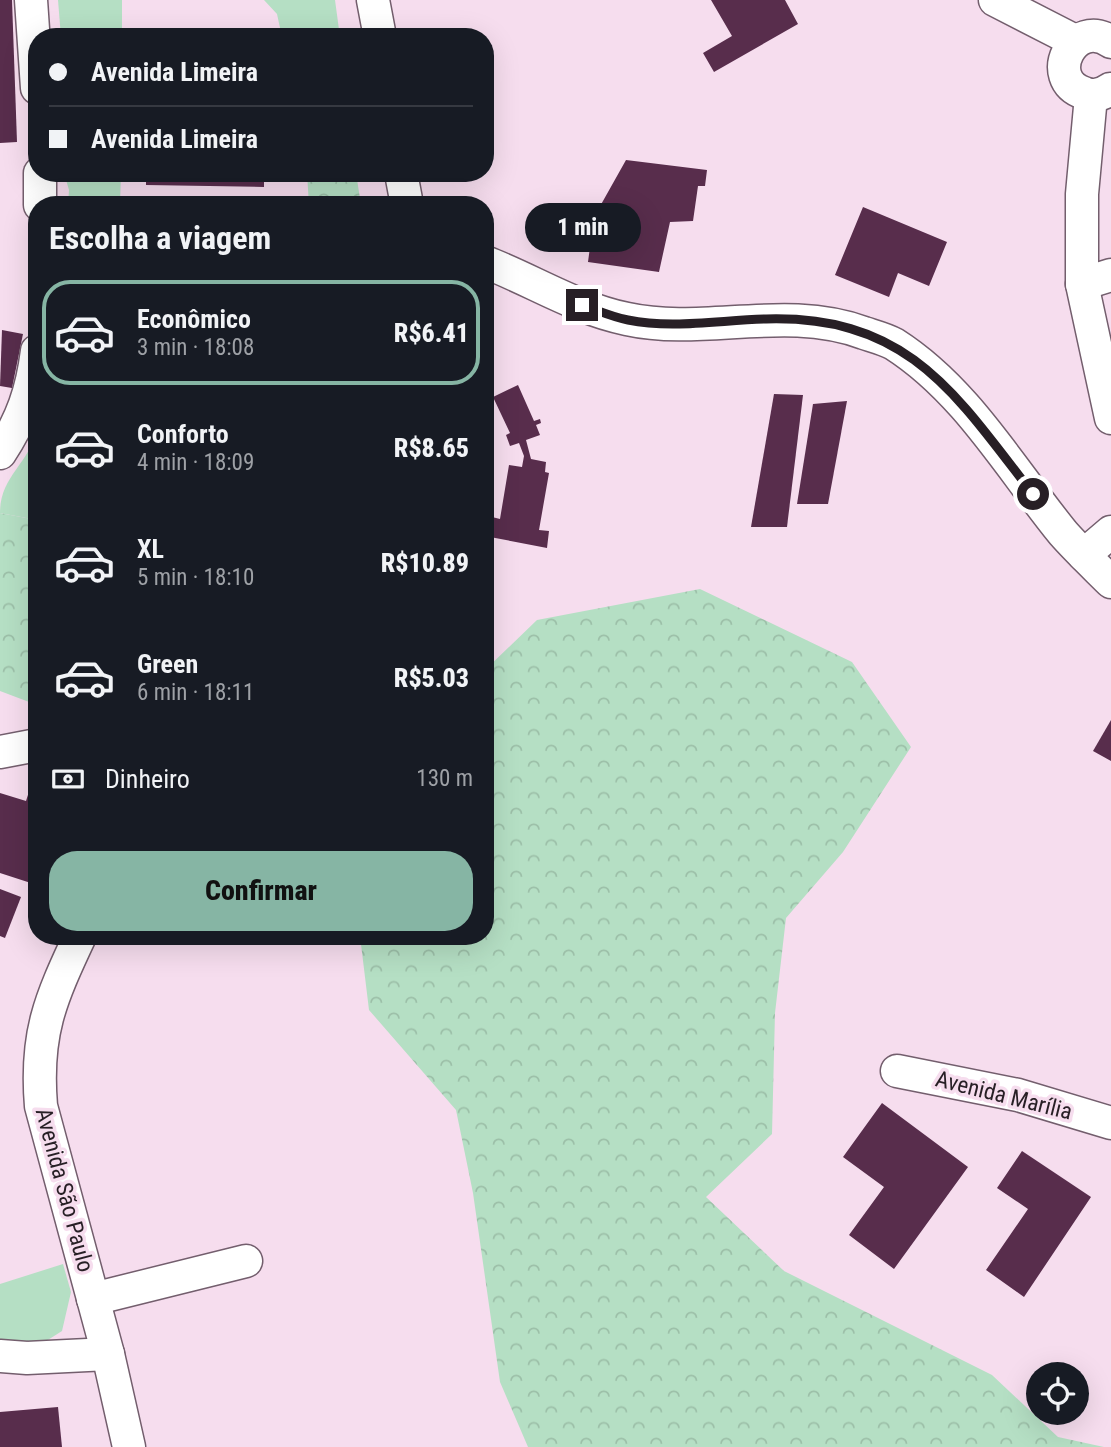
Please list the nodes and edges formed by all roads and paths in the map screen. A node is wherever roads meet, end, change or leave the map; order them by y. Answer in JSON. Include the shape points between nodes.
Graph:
{"nodes":[{"id":1,"x":31,"y":0,"type":"edge"},
{"id":2,"x":373,"y":0,"type":"edge"},
{"id":3,"x":995,"y":0,"type":"edge"},
{"id":4,"x":33,"y":28,"type":"edge"},
{"id":5,"x":378,"y":28,"type":"edge"},
{"id":6,"x":1075,"y":41,"type":"junction"},
{"id":7,"x":1111,"y":42,"type":"edge"},
{"id":8,"x":1101,"y":92,"type":"edge"},
{"id":9,"x":494,"y":265,"type":"edge"},
{"id":10,"x":1096,"y":279,"type":"edge"},
{"id":11,"x":28,"y":394,"type":"edge"},
{"id":12,"x":1111,"y":418,"type":"edge"},
{"id":13,"x":0,"y":453,"type":"edge"},
{"id":14,"x":1111,"y":532,"type":"edge"},
{"id":15,"x":1084,"y":555,"type":"junction"},
{"id":16,"x":1111,"y":582,"type":"edge"},
{"id":17,"x":28,"y":747,"type":"edge"},
{"id":18,"x":0,"y":752,"type":"edge"},
{"id":19,"x":75,"y":945,"type":"edge"},
{"id":20,"x":897,"y":1071,"type":"dead end"},
{"id":21,"x":1111,"y":1123,"type":"edge"},
{"id":22,"x":246,"y":1261,"type":"dead end"},
{"id":23,"x":93,"y":1299,"type":"junction"},
{"id":24,"x":108,"y":1354,"type":"junction"},
{"id":25,"x":0,"y":1356,"type":"edge"},
{"id":26,"x":129,"y":1447,"type":"edge"}],
"edges":[{"from":1,"to":4,"type":"street"},
{"from":2,"to":5,"type":"street"},
{"from":3,"to":6,"type":"street"},
{"from":6,"to":7,"type":"street","via":[[1088,36]]},
{"from":6,"to":8,"type":"street","via":[[1066,52],[1065,74],[1077,91]]},
{"from":8,"to":10,"type":"street","via":[[1082,194]]},
{"from":9,"to":15,"type":"street","via":[[628,320],[770,319],[840,324],[892,343],[953,392]]},
{"from":10,"to":12,"type":"street"},
{"from":11,"to":13,"type":"street","via":[[20,423]]},
{"from":14,"to":15,"type":"street"},
{"from":15,"to":16,"type":"street"},
{"from":17,"to":18,"type":"street"},
{"from":19,"to":23,"type":"street","name":"Avenida São Paulo","via":[[52,994],[38,1068],[41,1106]]},
{"from":20,"to":21,"type":"street","name":"Avenida Marília","via":[[1018,1096]]},
{"from":22,"to":23,"type":"street"},
{"from":23,"to":24,"type":"street","name":"Avenida São Paulo"},
{"from":24,"to":25,"type":"street"},
{"from":24,"to":26,"type":"street","name":"Avenida São Paulo"}]}
